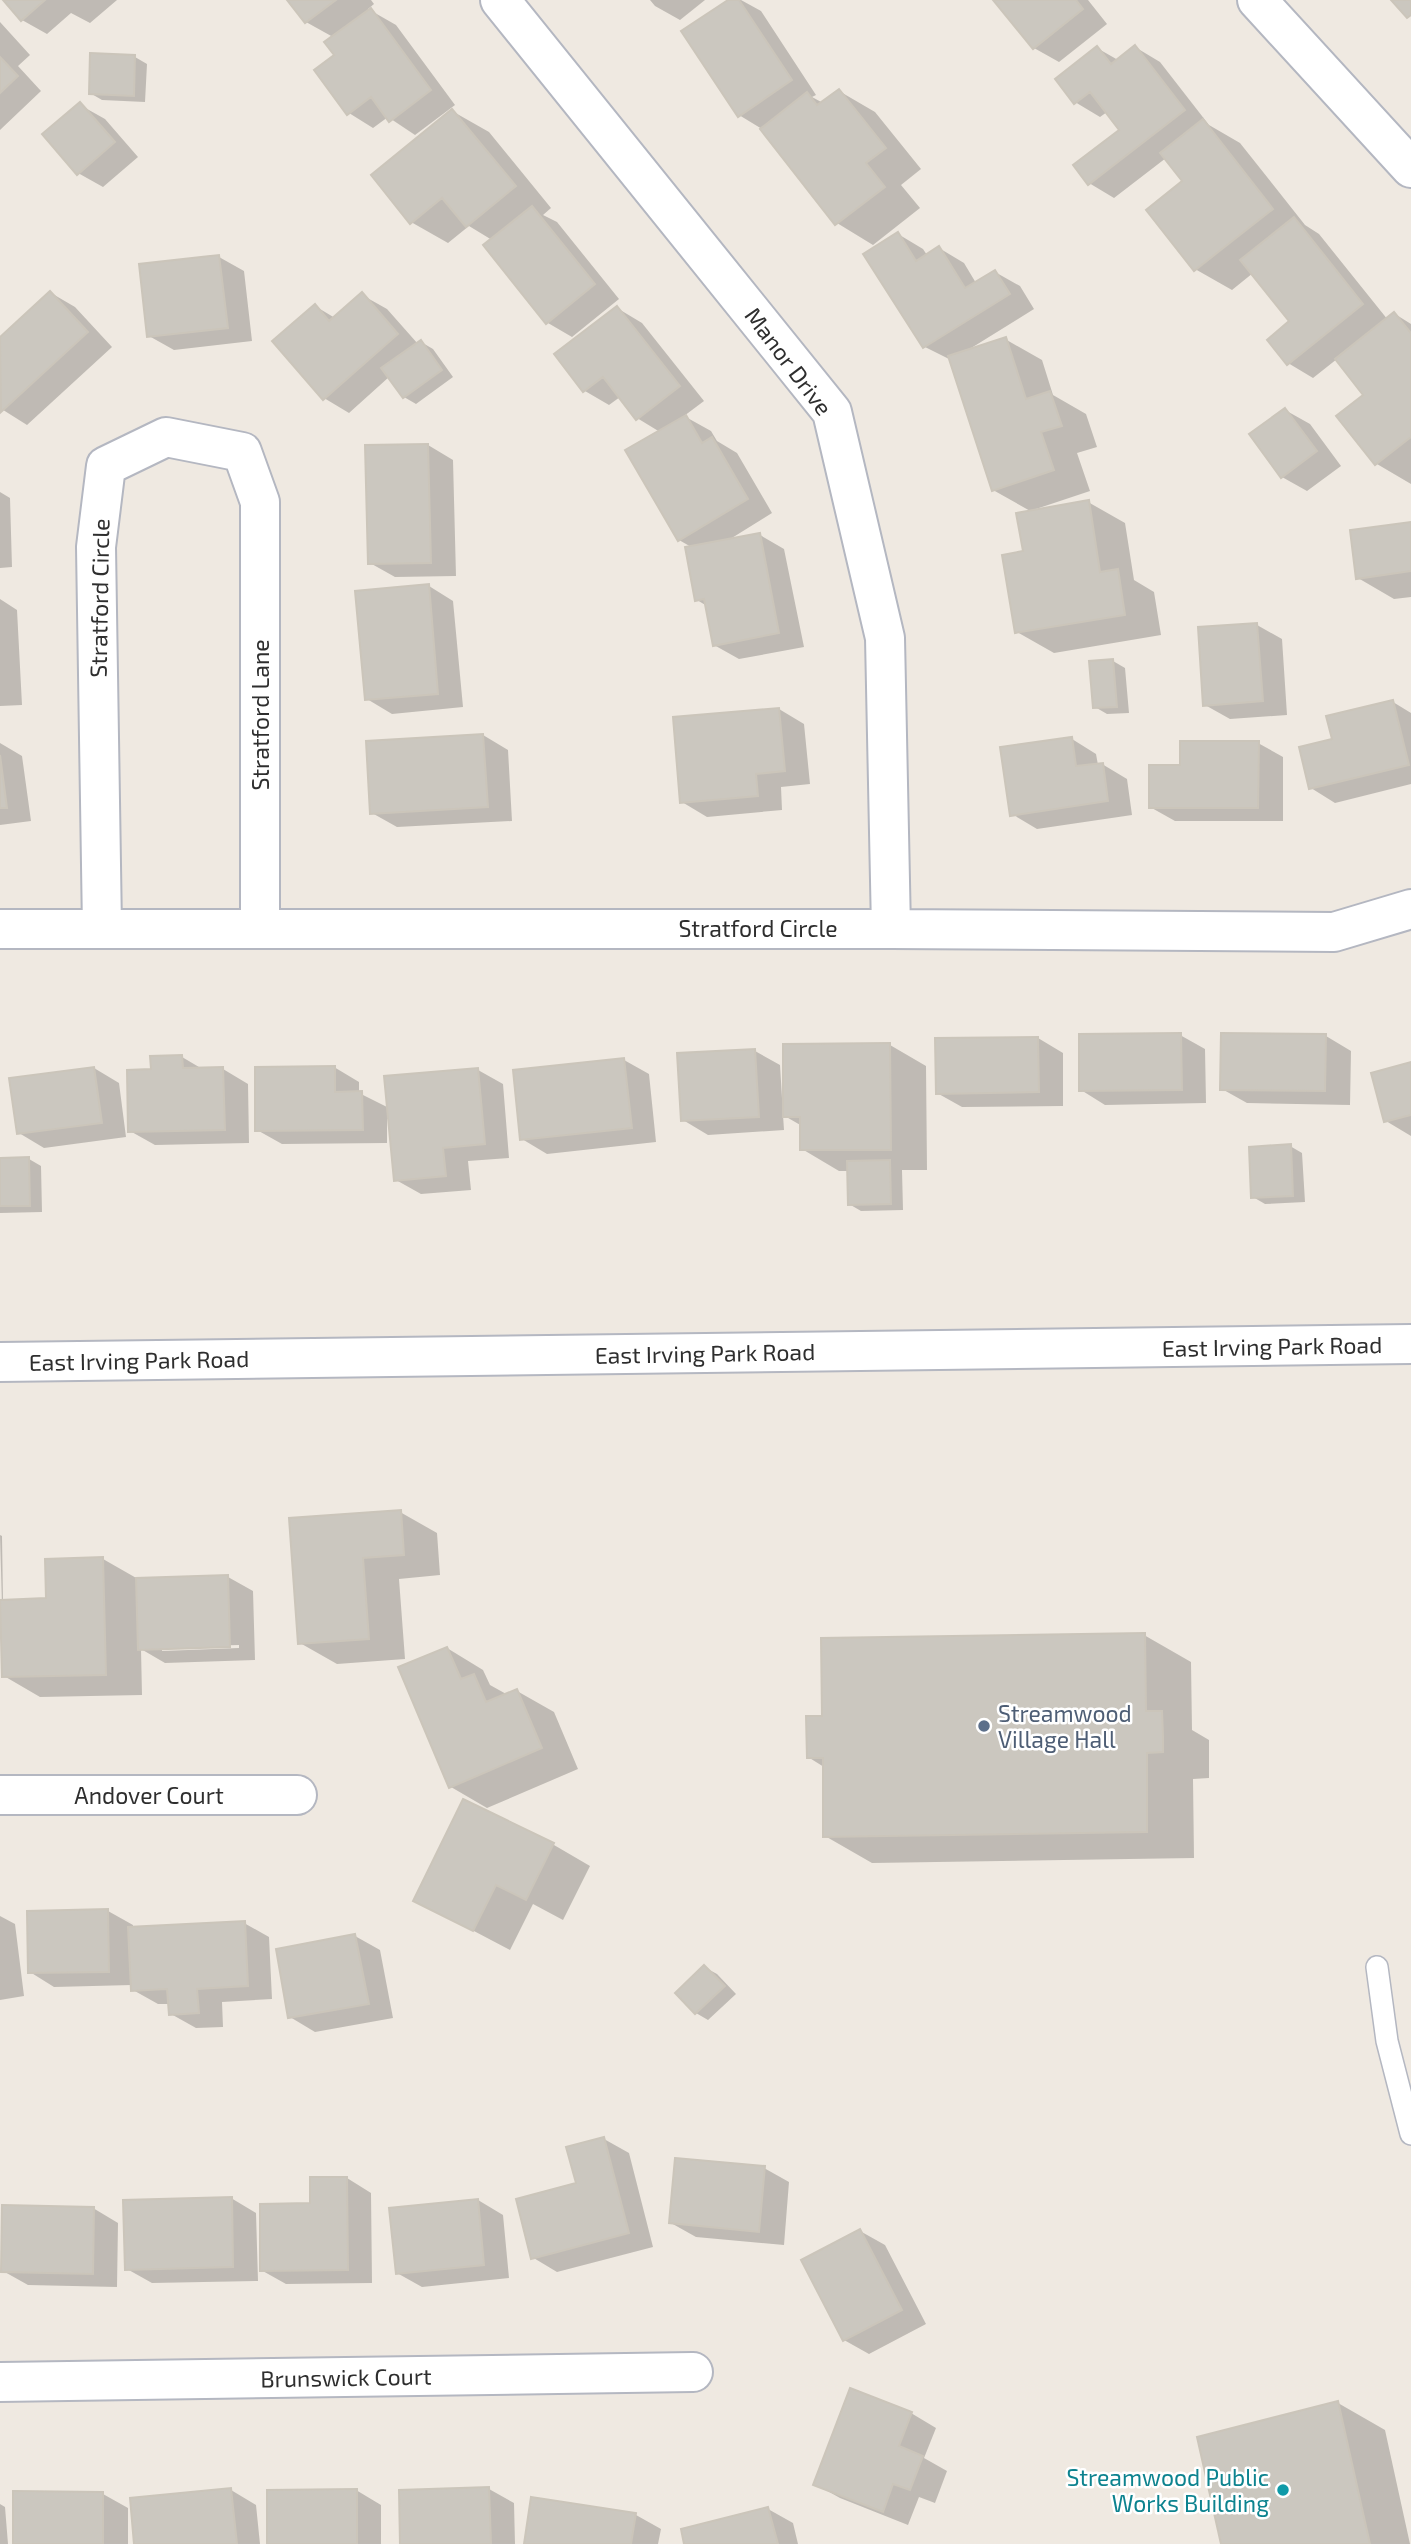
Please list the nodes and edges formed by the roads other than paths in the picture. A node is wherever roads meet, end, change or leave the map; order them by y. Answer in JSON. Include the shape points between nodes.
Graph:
{"nodes":[{"id":1,"x":500,"y":0,"type":"edge"},
{"id":2,"x":1257,"y":0,"type":"edge"},
{"id":3,"x":1411,"y":168,"type":"edge"},
{"id":4,"x":260,"y":502,"type":"joint"},
{"id":5,"x":1411,"y":909,"type":"edge"},
{"id":6,"x":102,"y":928,"type":"junction"},
{"id":7,"x":260,"y":928,"type":"junction"},
{"id":8,"x":0,"y":929,"type":"edge"},
{"id":9,"x":891,"y":929,"type":"junction"},
{"id":10,"x":1411,"y":1344,"type":"edge"},
{"id":11,"x":0,"y":1362,"type":"edge"},
{"id":12,"x":0,"y":1795,"type":"edge"},
{"id":13,"x":298,"y":1795,"type":"dead end"},
{"id":14,"x":1377,"y":1967,"type":"dead end"},
{"id":15,"x":1411,"y":2134,"type":"edge"},
{"id":16,"x":693,"y":2372,"type":"dead end"},
{"id":17,"x":0,"y":2382,"type":"edge"}],
"edges":[{"from":1,"to":9,"type":"street","name":"Manor Drive","via":[[832,412],[885,638]]},
{"from":2,"to":3,"type":"street"},
{"from":4,"to":6,"type":"street","name":"Stratford Circle","via":[[242,452],[166,437],[106,466],[96,547]]},
{"from":4,"to":7,"type":"street","name":"Stratford Lane"},
{"from":5,"to":9,"type":"street","name":"Stratford Circle","via":[[1334,932]]},
{"from":6,"to":7,"type":"street","name":"Stratford Circle"},
{"from":6,"to":8,"type":"street","name":"Stratford Circle"},
{"from":7,"to":9,"type":"street","name":"Stratford Circle"},
{"from":10,"to":11,"type":"street","name":"East Irving Park Road"},
{"from":12,"to":13,"type":"street","name":"Andover Court"},
{"from":14,"to":15,"type":"lane","via":[[1387,2041]]},
{"from":16,"to":17,"type":"street","name":"Brunswick Court"}]}
